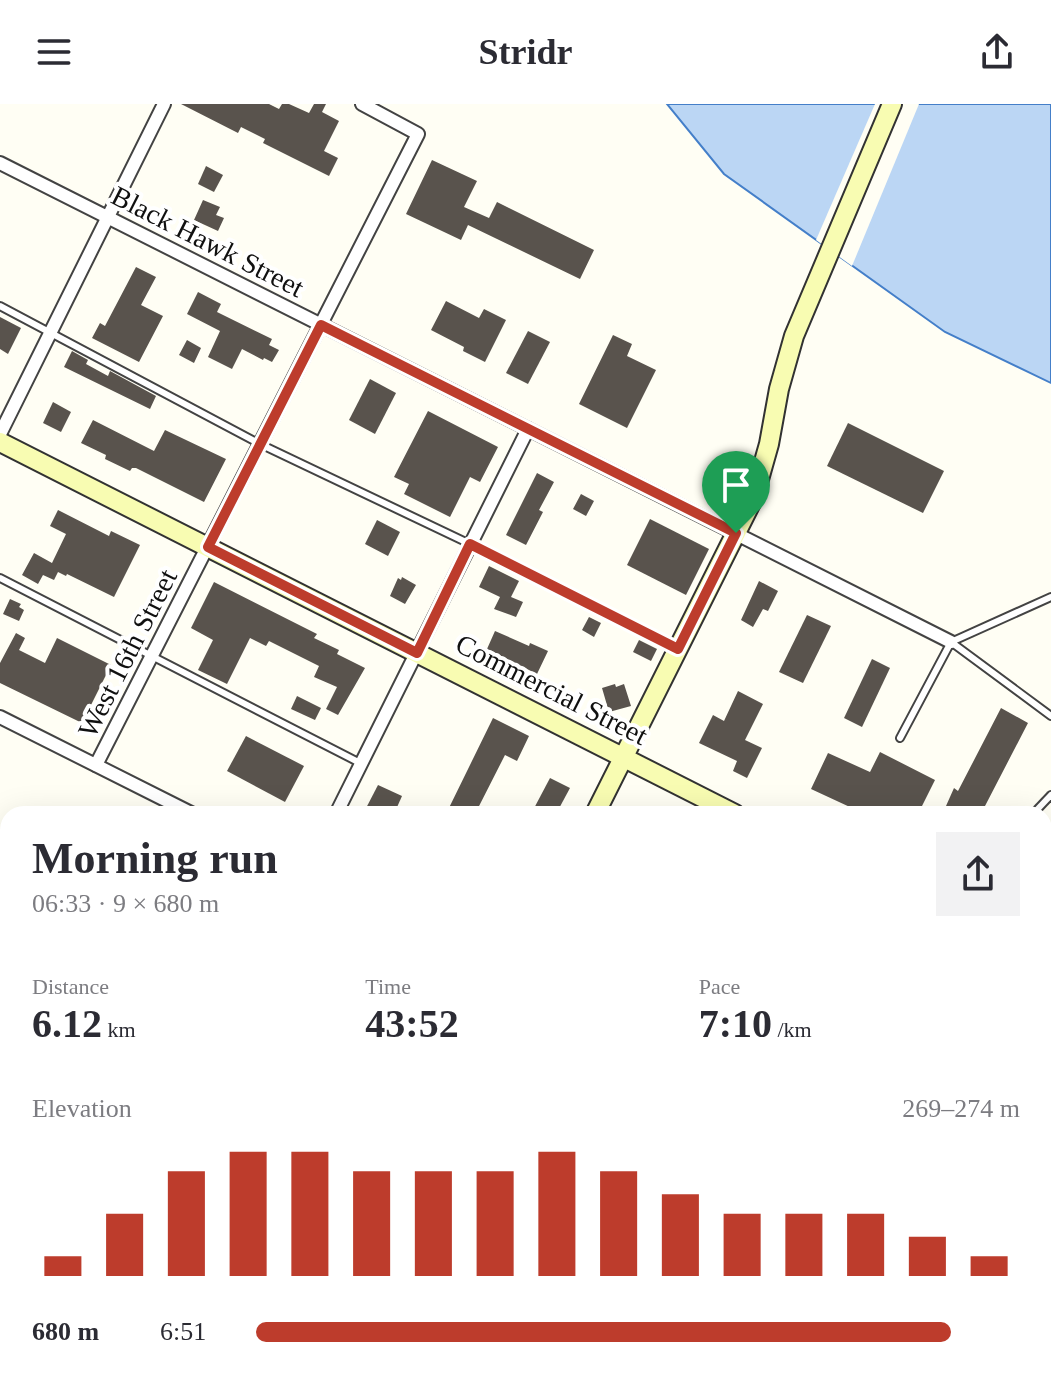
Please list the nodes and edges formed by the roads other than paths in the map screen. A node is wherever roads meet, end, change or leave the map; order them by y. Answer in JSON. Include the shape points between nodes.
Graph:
{"nodes":[{"id":1,"x":164,"y":104,"type":"edge"},
{"id":2,"x":362,"y":104,"type":"edge"},
{"id":3,"x":892,"y":104,"type":"edge"},
{"id":4,"x":0,"y":163,"type":"edge"},
{"id":5,"x":109,"y":218,"type":"junction"},
{"id":6,"x":0,"y":306,"type":"edge"},
{"id":7,"x":321,"y":325,"type":"junction"},
{"id":8,"x":51,"y":332,"type":"junction"},
{"id":9,"x":528,"y":429,"type":"junction"},
{"id":10,"x":0,"y":434,"type":"edge"},
{"id":11,"x":0,"y":442,"type":"edge"},
{"id":12,"x":260,"y":444,"type":"junction"},
{"id":13,"x":736,"y":533,"type":"junction"},
{"id":14,"x":470,"y":544,"type":"junction"},
{"id":15,"x":208,"y":547,"type":"junction"},
{"id":16,"x":0,"y":578,"type":"edge"},
{"id":17,"x":1051,"y":597,"type":"edge"},
{"id":18,"x":951,"y":642,"type":"junction"},
{"id":19,"x":678,"y":649,"type":"junction"},
{"id":20,"x":417,"y":653,"type":"junction"},
{"id":21,"x":152,"y":657,"type":"junction"},
{"id":22,"x":1051,"y":716,"type":"edge"},
{"id":23,"x":0,"y":717,"type":"edge"},
{"id":24,"x":900,"y":738,"type":"dead end"},
{"id":25,"x":624,"y":757,"type":"junction"},
{"id":26,"x":361,"y":764,"type":"junction"},
{"id":27,"x":96,"y":765,"type":"junction"},
{"id":28,"x":177,"y":806,"type":"edge"},
{"id":29,"x":340,"y":806,"type":"edge"},
{"id":30,"x":599,"y":806,"type":"edge"},
{"id":31,"x":719,"y":806,"type":"edge"}],
"edges":[{"from":1,"to":5,"type":"street"},
{"from":2,"to":7,"type":"street","name":"West 16th Street","via":[[418,134]]},
{"from":3,"to":13,"type":"street","via":[[802,314],[786,360],[759,482]]},
{"from":4,"to":5,"type":"street","name":"Black Hawk Street"},
{"from":5,"to":7,"type":"street","name":"Black Hawk Street"},
{"from":5,"to":8,"type":"street"},
{"from":6,"to":8,"type":"lane"},
{"from":7,"to":9,"type":"street","name":"Black Hawk Street"},
{"from":7,"to":12,"type":"street","name":"West 16th Street"},
{"from":8,"to":10,"type":"street"},
{"from":8,"to":12,"type":"lane"},
{"from":9,"to":13,"type":"street","name":"Black Hawk Street"},
{"from":9,"to":14,"type":"street"},
{"from":11,"to":15,"type":"street","name":"Commercial Street"},
{"from":12,"to":14,"type":"lane"},
{"from":12,"to":15,"type":"street","name":"West 16th Street"},
{"from":13,"to":18,"type":"street","name":"Black Hawk Street"},
{"from":13,"to":19,"type":"street"},
{"from":14,"to":19,"type":"lane"},
{"from":14,"to":20,"type":"street"},
{"from":15,"to":20,"type":"street","name":"Commercial Street"},
{"from":15,"to":21,"type":"street","name":"West 16th Street"},
{"from":16,"to":21,"type":"lane"},
{"from":17,"to":18,"type":"lane"},
{"from":18,"to":22,"type":"lane"},
{"from":18,"to":24,"type":"lane"},
{"from":19,"to":25,"type":"street"},
{"from":20,"to":25,"type":"street","name":"Commercial Street"},
{"from":20,"to":26,"type":"street"},
{"from":21,"to":26,"type":"lane"},
{"from":21,"to":27,"type":"street","name":"West 16th Street"},
{"from":23,"to":27,"type":"street"},
{"from":25,"to":30,"type":"street"},
{"from":25,"to":31,"type":"street","name":"Commercial Street"},
{"from":26,"to":29,"type":"street"},
{"from":27,"to":28,"type":"street"}]}
